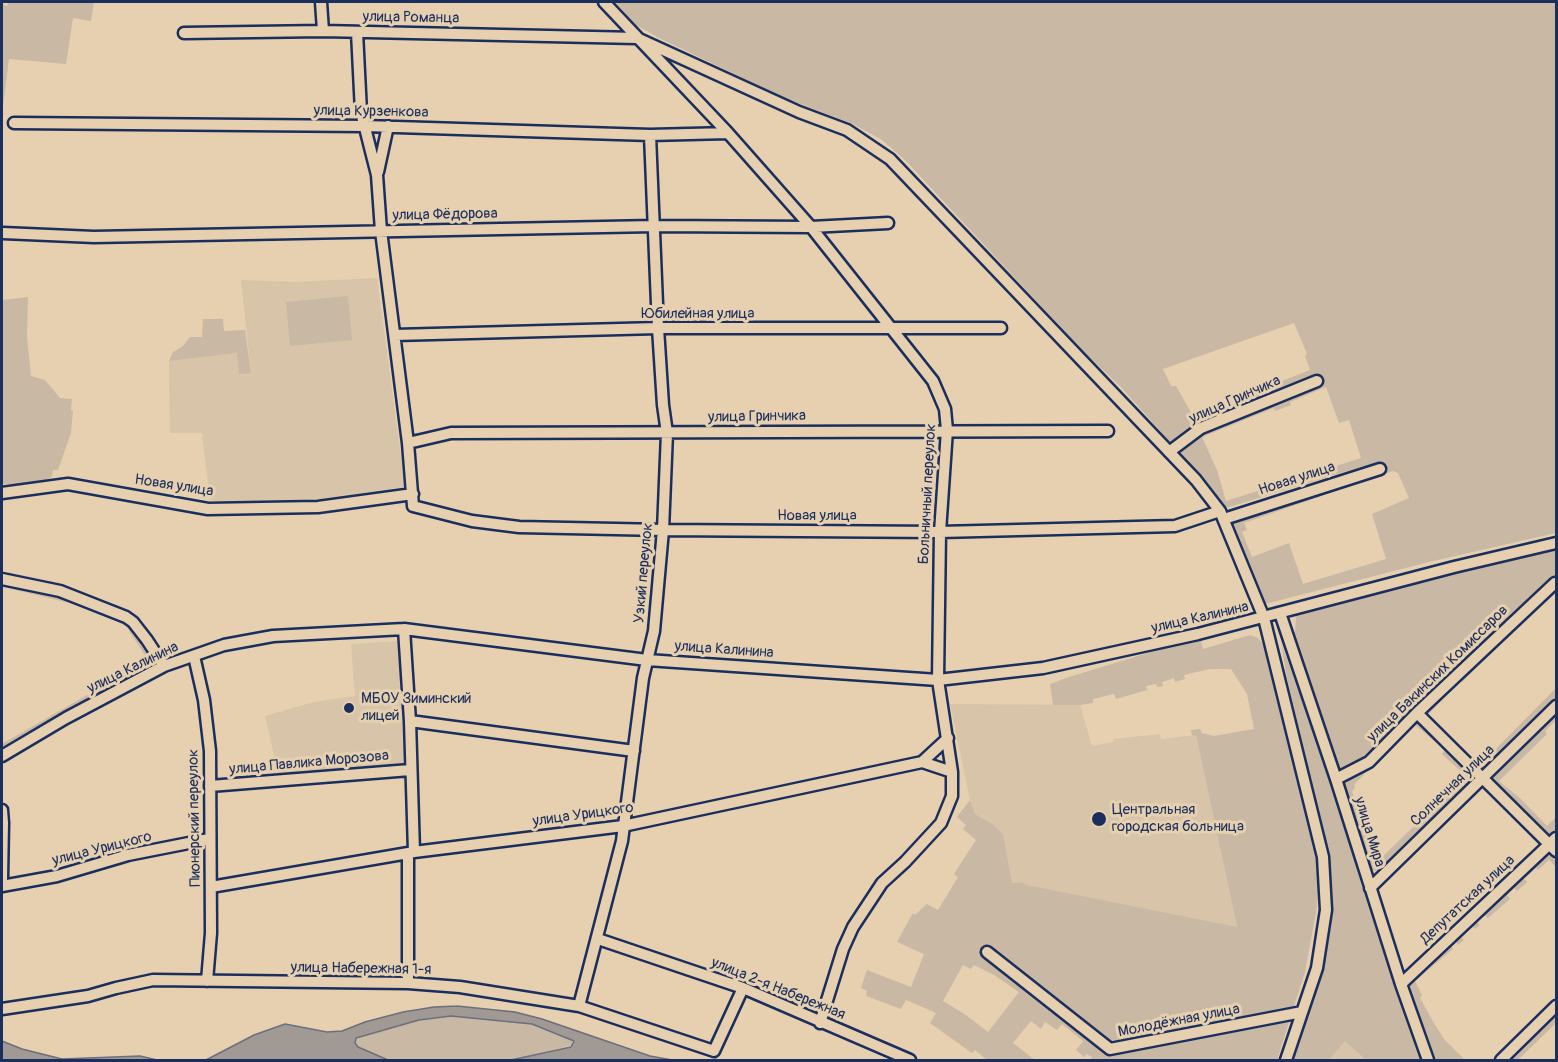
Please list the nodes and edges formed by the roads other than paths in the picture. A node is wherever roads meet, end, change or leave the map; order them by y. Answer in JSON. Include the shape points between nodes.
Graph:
{"nodes":[{"id":1,"x":321,"y":2,"type":"edge"},
{"id":2,"x":604,"y":2,"type":"edge"},
{"id":3,"x":323,"y":31,"type":"junction"},
{"id":4,"x":357,"y":32,"type":"junction"},
{"id":5,"x":184,"y":33,"type":"dead end"},
{"id":6,"x":638,"y":38,"type":"junction"},
{"id":7,"x":14,"y":123,"type":"dead end"},
{"id":8,"x":364,"y":126,"type":"junction"},
{"id":9,"x":388,"y":126,"type":"junction"},
{"id":10,"x":728,"y":133,"type":"junction"},
{"id":11,"x":650,"y":135,"type":"junction"},
{"id":12,"x":377,"y":175,"type":"junction"},
{"id":13,"x":888,"y":223,"type":"dead end"},
{"id":14,"x":654,"y":226,"type":"junction"},
{"id":15,"x":811,"y":227,"type":"junction"},
{"id":16,"x":381,"y":231,"type":"junction"},
{"id":17,"x":3,"y":233,"type":"dead end"},
{"id":18,"x":658,"y":328,"type":"junction"},
{"id":19,"x":1001,"y":328,"type":"dead end"},
{"id":20,"x":893,"y":330,"type":"junction"},
{"id":21,"x":394,"y":335,"type":"junction"},
{"id":22,"x":1317,"y":381,"type":"dead end"},
{"id":23,"x":947,"y":430,"type":"junction"},
{"id":24,"x":1108,"y":431,"type":"dead end"},
{"id":25,"x":667,"y":433,"type":"junction"},
{"id":26,"x":408,"y":443,"type":"junction"},
{"id":27,"x":1169,"y":452,"type":"junction"},
{"id":28,"x":1380,"y":469,"type":"dead end"},
{"id":29,"x":2,"y":493,"type":"edge"},
{"id":30,"x":413,"y":494,"type":"junction"},
{"id":31,"x":1222,"y":515,"type":"junction"},
{"id":32,"x":663,"y":530,"type":"junction"},
{"id":33,"x":940,"y":532,"type":"junction"},
{"id":34,"x":1557,"y":543,"type":"edge"},
{"id":35,"x":2,"y":579,"type":"edge"},
{"id":36,"x":1555,"y":583,"type":"edge"},
{"id":37,"x":1280,"y":613,"type":"junction"},
{"id":38,"x":1264,"y":618,"type":"junction"},
{"id":39,"x":404,"y":629,"type":"junction"},
{"id":40,"x":194,"y":656,"type":"junction"},
{"id":41,"x":647,"y":660,"type":"junction"},
{"id":42,"x":164,"y":666,"type":"junction"},
{"id":43,"x":938,"y":680,"type":"junction"},
{"id":44,"x":1557,"y":706,"type":"edge"},
{"id":45,"x":1417,"y":713,"type":"junction"},
{"id":46,"x":410,"y":721,"type":"junction"},
{"id":47,"x":948,"y":738,"type":"junction"},
{"id":48,"x":634,"y":751,"type":"junction"},
{"id":49,"x":2,"y":756,"type":"edge"},
{"id":50,"x":922,"y":762,"type":"junction"},
{"id":51,"x":410,"y":770,"type":"junction"},
{"id":52,"x":952,"y":772,"type":"junction"},
{"id":53,"x":1483,"y":777,"type":"junction"},
{"id":54,"x":1336,"y":779,"type":"junction"},
{"id":55,"x":210,"y":786,"type":"junction"},
{"id":56,"x":2,"y":810,"type":"edge"},
{"id":57,"x":623,"y":825,"type":"junction"},
{"id":58,"x":209,"y":839,"type":"junction"},
{"id":59,"x":1554,"y":844,"type":"edge"},
{"id":60,"x":411,"y":852,"type":"junction"},
{"id":61,"x":2,"y":879,"type":"edge"},
{"id":62,"x":2,"y":886,"type":"edge"},
{"id":63,"x":211,"y":887,"type":"junction"},
{"id":64,"x":1370,"y":888,"type":"junction"},
{"id":65,"x":598,"y":939,"type":"junction"},
{"id":66,"x":987,"y":952,"type":"dead end"},
{"id":67,"x":207,"y":981,"type":"junction"},
{"id":68,"x":408,"y":983,"type":"junction"},
{"id":69,"x":1401,"y":984,"type":"junction"},
{"id":70,"x":743,"y":988,"type":"junction"},
{"id":71,"x":579,"y":1006,"type":"junction"},
{"id":72,"x":1557,"y":1006,"type":"edge"},
{"id":73,"x":2,"y":1009,"type":"edge"},
{"id":74,"x":1302,"y":1012,"type":"junction"},
{"id":75,"x":820,"y":1023,"type":"junction"},
{"id":76,"x":910,"y":1060,"type":"edge"},
{"id":77,"x":1286,"y":1060,"type":"edge"},
{"id":78,"x":1428,"y":1060,"type":"edge"},
{"id":79,"x":1501,"y":1060,"type":"edge"}],
"edges":[{"from":1,"to":3,"type":"street"},
{"from":2,"to":6,"type":"street","name":"Больничный переулок"},
{"from":3,"to":4,"type":"street","name":"улица Романца"},
{"from":3,"to":5,"type":"street","name":"улица Романца"},
{"from":4,"to":6,"type":"street","name":"улица Романца"},
{"from":4,"to":8,"type":"street"},
{"from":6,"to":10,"type":"street","name":"Больничный переулок"},
{"from":6,"to":27,"type":"street","via":[[847,130],[890,159]]},
{"from":7,"to":8,"type":"street","name":"улица Курзенкова"},
{"from":8,"to":9,"type":"street","name":"улица Курзенкова"},
{"from":8,"to":12,"type":"street"},
{"from":9,"to":11,"type":"street","name":"улица Курзенкова"},
{"from":9,"to":12,"type":"street"},
{"from":10,"to":11,"type":"street","name":"улица Курзенкова"},
{"from":10,"to":15,"type":"street","name":"Больничный переулок"},
{"from":11,"to":14,"type":"street","name":"Узкий переулок"},
{"from":12,"to":16,"type":"street"},
{"from":13,"to":15,"type":"street","name":"улица Фёдорова"},
{"from":14,"to":15,"type":"street","name":"улица Фёдорова"},
{"from":14,"to":16,"type":"street","name":"улица Фёдорова"},
{"from":14,"to":18,"type":"street","name":"Узкий переулок"},
{"from":15,"to":20,"type":"street","name":"Больничный переулок"},
{"from":16,"to":17,"type":"street","name":"улица Фёдорова","via":[[94,237]]},
{"from":16,"to":21,"type":"street"},
{"from":18,"to":20,"type":"street","name":"Юбилейная улица"},
{"from":18,"to":21,"type":"street","name":"Юбилейная улица"},
{"from":18,"to":25,"type":"street","name":"Узкий переулок"},
{"from":19,"to":20,"type":"street","name":"Юбилейная улица"},
{"from":20,"to":23,"type":"street","name":"Больничный переулок","via":[[933,381],[945,409]]},
{"from":21,"to":26,"type":"street"},
{"from":22,"to":27,"type":"street","name":"улица Гринчика","via":[[1201,428]]},
{"from":23,"to":24,"type":"street","name":"улица Гринчика"},
{"from":23,"to":25,"type":"street","name":"улица Гринчика"},
{"from":23,"to":33,"type":"street","name":"Больничный переулок"},
{"from":25,"to":26,"type":"street","name":"улица Гринчика","via":[[451,433]]},
{"from":25,"to":32,"type":"street","name":"Узкий переулок"},
{"from":26,"to":30,"type":"street"},
{"from":27,"to":31,"type":"street"},
{"from":28,"to":31,"type":"street","name":"Новая улица"},
{"from":29,"to":30,"type":"street","name":"Новая улица","via":[[68,484],[207,509],[318,507]]},
{"from":30,"to":32,"type":"street","name":"Новая улица","via":[[413,506],[472,520],[519,526]]},
{"from":31,"to":33,"type":"street","name":"Новая улица","via":[[1175,526]]},
{"from":31,"to":38,"type":"street"},
{"from":32,"to":33,"type":"street","name":"Новая улица"},
{"from":32,"to":41,"type":"street","name":"Узкий переулок","via":[[654,631]]},
{"from":33,"to":43,"type":"street","name":"Больничный переулок"},
{"from":34,"to":37,"type":"street","name":"улица Калинина"},
{"from":35,"to":42,"type":"street","via":[[60,591],[126,617]]},
{"from":36,"to":45,"type":"street","name":"улица Бакинских Комиссаров"},
{"from":37,"to":38,"type":"street","name":"улица Калинина"},
{"from":37,"to":54,"type":"street","name":"улица Мира"},
{"from":38,"to":43,"type":"street","name":"улица Калинина","via":[[1043,669]]},
{"from":38,"to":74,"type":"street","via":[[1323,857],[1326,910],[1317,968]]},
{"from":39,"to":40,"type":"street","name":"улица Калинина","via":[[273,636],[224,645]]},
{"from":39,"to":41,"type":"street","name":"улица Калинина"},
{"from":39,"to":46,"type":"street"},
{"from":40,"to":42,"type":"street","name":"улица Калинина"},
{"from":40,"to":55,"type":"street","name":"Пионерский переулок","via":[[204,700]]},
{"from":41,"to":43,"type":"street","name":"улица Калинина"},
{"from":41,"to":48,"type":"street","name":"Узкий переулок"},
{"from":42,"to":49,"type":"street","name":"улица Калинина"},
{"from":43,"to":47,"type":"street","name":"Больничный переулок"},
{"from":44,"to":53,"type":"street","name":"Солнечная улица"},
{"from":45,"to":53,"type":"street"},
{"from":45,"to":54,"type":"street","name":"улица Бакинских Комиссаров","via":[[1369,762]]},
{"from":46,"to":48,"type":"street"},
{"from":46,"to":51,"type":"street"},
{"from":47,"to":50,"type":"street"},
{"from":47,"to":52,"type":"street","name":"Больничный переулок"},
{"from":48,"to":57,"type":"street","name":"Узкий переулок"},
{"from":50,"to":52,"type":"street"},
{"from":50,"to":57,"type":"street","name":"улица Урицкого"},
{"from":51,"to":55,"type":"street","name":"улица Павлика Морозова"},
{"from":51,"to":60,"type":"street"},
{"from":52,"to":75,"type":"street","name":"Больничный переулок","via":[[952,796],[941,823],[882,884],[853,927]]},
{"from":53,"to":59,"type":"street"},
{"from":53,"to":64,"type":"street","name":"Солнечная улица"},
{"from":54,"to":64,"type":"street","name":"улица Мира"},
{"from":55,"to":58,"type":"street","name":"Пионерский переулок"},
{"from":56,"to":61,"type":"street"},
{"from":57,"to":60,"type":"street","name":"улица Урицкого"},
{"from":57,"to":65,"type":"street","name":"Узкий переулок"},
{"from":58,"to":62,"type":"street","name":"улица Урицкого"},
{"from":58,"to":63,"type":"street","name":"Пионерский переулок"},
{"from":59,"to":69,"type":"street","name":"Депутатская улица"},
{"from":60,"to":63,"type":"street","name":"улица Урицкого"},
{"from":60,"to":68,"type":"street"},
{"from":63,"to":67,"type":"street","name":"Пионерский переулок"},
{"from":64,"to":69,"type":"street","name":"улица Мира"},
{"from":65,"to":70,"type":"street","name":"улица 2-я Набережная"},
{"from":65,"to":71,"type":"street","name":"Узкий переулок"},
{"from":66,"to":74,"type":"street","name":"Молодёжная улица","via":[[1110,1049]]},
{"from":67,"to":68,"type":"street","name":"улица Набережная 1-я"},
{"from":67,"to":73,"type":"street","name":"улица Набережная 1-я","via":[[153,980],[88,996]]},
{"from":68,"to":71,"type":"street","name":"улица Набережная 1-я"},
{"from":69,"to":78,"type":"street","name":"улица Мира"},
{"from":70,"to":71,"type":"street","name":"улица Набережная 1-я","via":[[714,1051]]},
{"from":70,"to":75,"type":"street","name":"улица 2-я Набережная"},
{"from":72,"to":79,"type":"street"},
{"from":74,"to":77,"type":"street"},
{"from":75,"to":76,"type":"street","name":"улица 2-я Набережная"}]}
